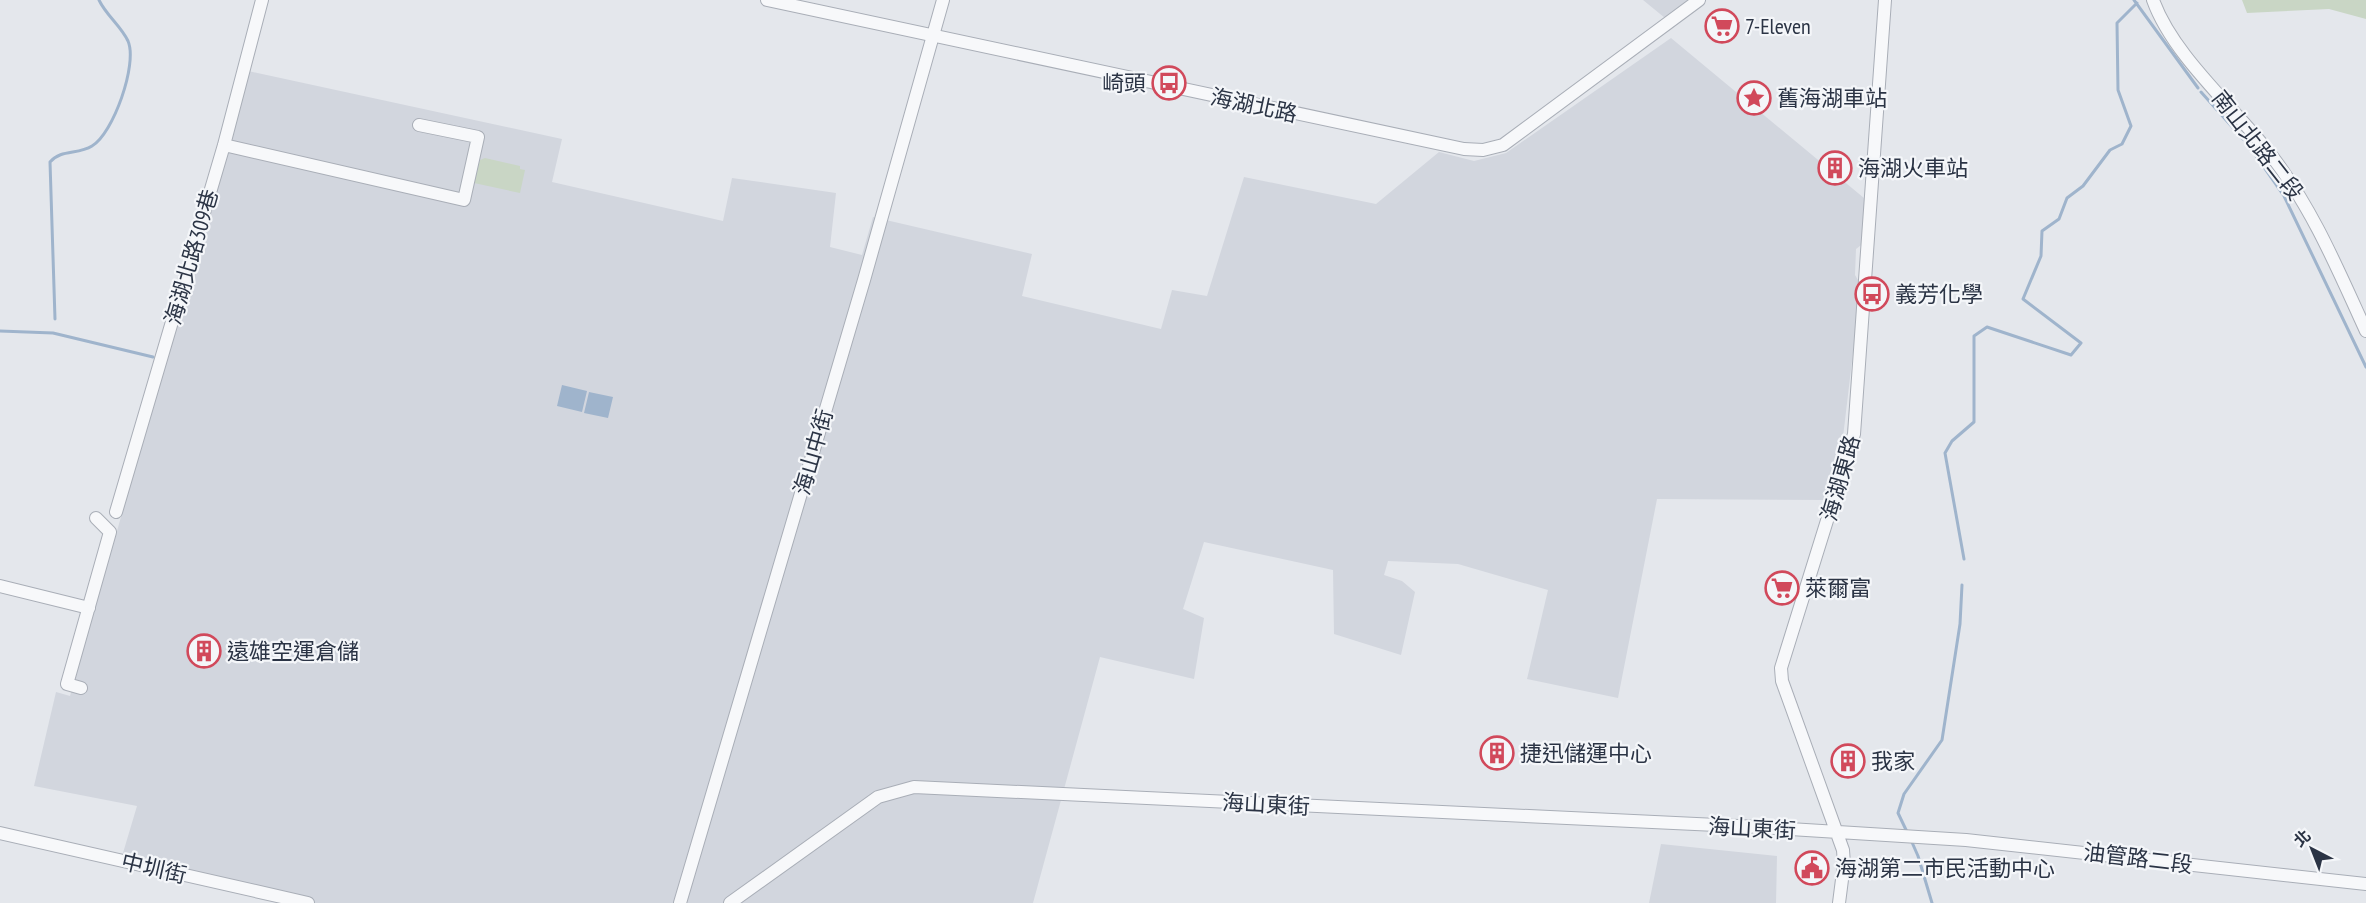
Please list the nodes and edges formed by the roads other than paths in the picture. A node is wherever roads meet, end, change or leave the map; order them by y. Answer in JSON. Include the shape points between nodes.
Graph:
{"nodes":[{"id":1,"x":262,"y":0,"type":"edge"},
{"id":2,"x":767,"y":0,"type":"edge"},
{"id":3,"x":943,"y":0,"type":"edge"},
{"id":4,"x":1699,"y":0,"type":"edge"},
{"id":5,"x":1885,"y":0,"type":"edge"},
{"id":6,"x":2153,"y":0,"type":"edge"},
{"id":7,"x":933,"y":35,"type":"junction"},
{"id":8,"x":419,"y":125,"type":"dead end"},
{"id":9,"x":224,"y":145,"type":"junction"},
{"id":10,"x":2366,"y":331,"type":"edge"},
{"id":11,"x":116,"y":512,"type":"dead end"},
{"id":12,"x":96,"y":518,"type":"dead end"},
{"id":13,"x":0,"y":586,"type":"edge"},
{"id":14,"x":89,"y":608,"type":"junction"},
{"id":15,"x":81,"y":688,"type":"dead end"},
{"id":16,"x":0,"y":833,"type":"edge"},
{"id":17,"x":1838,"y":833,"type":"junction"},
{"id":18,"x":2366,"y":884,"type":"edge"},
{"id":19,"x":308,"y":903,"type":"edge"},
{"id":20,"x":680,"y":903,"type":"edge"},
{"id":21,"x":730,"y":903,"type":"edge"},
{"id":22,"x":1839,"y":903,"type":"edge"}],
"edges":[{"from":1,"to":9,"type":"street","name":"海湖北路309巷"},
{"from":2,"to":7,"type":"street","name":"海湖北路"},
{"from":3,"to":7,"type":"street","name":"海山中街"},
{"from":4,"to":7,"type":"street","name":"海湖北路","via":[[1534,124],[1503,145],[1483,150],[1464,150]]},
{"from":5,"to":17,"type":"street","name":"海湖東路","via":[[1854,434],[1781,668],[1785,690]]},
{"from":6,"to":10,"type":"street","name":"南山北路二段","via":[[2190,60],[2267,149],[2307,207]]},
{"from":7,"to":20,"type":"street","name":"海山中街"},
{"from":8,"to":9,"type":"street","via":[[478,136],[464,200]]},
{"from":9,"to":11,"type":"street","name":"海湖北路309巷"},
{"from":12,"to":14,"type":"street","via":[[110,532]]},
{"from":13,"to":14,"type":"street"},
{"from":14,"to":15,"type":"street","via":[[66,684]]},
{"from":16,"to":19,"type":"street","name":"中圳街"},
{"from":17,"to":18,"type":"street","name":"油管路二段","via":[[2078,851]]},
{"from":17,"to":21,"type":"street","name":"海山東街","via":[[914,787],[878,797]]},
{"from":17,"to":22,"type":"street","name":"海湖東路","via":[[1844,864]]}]}
